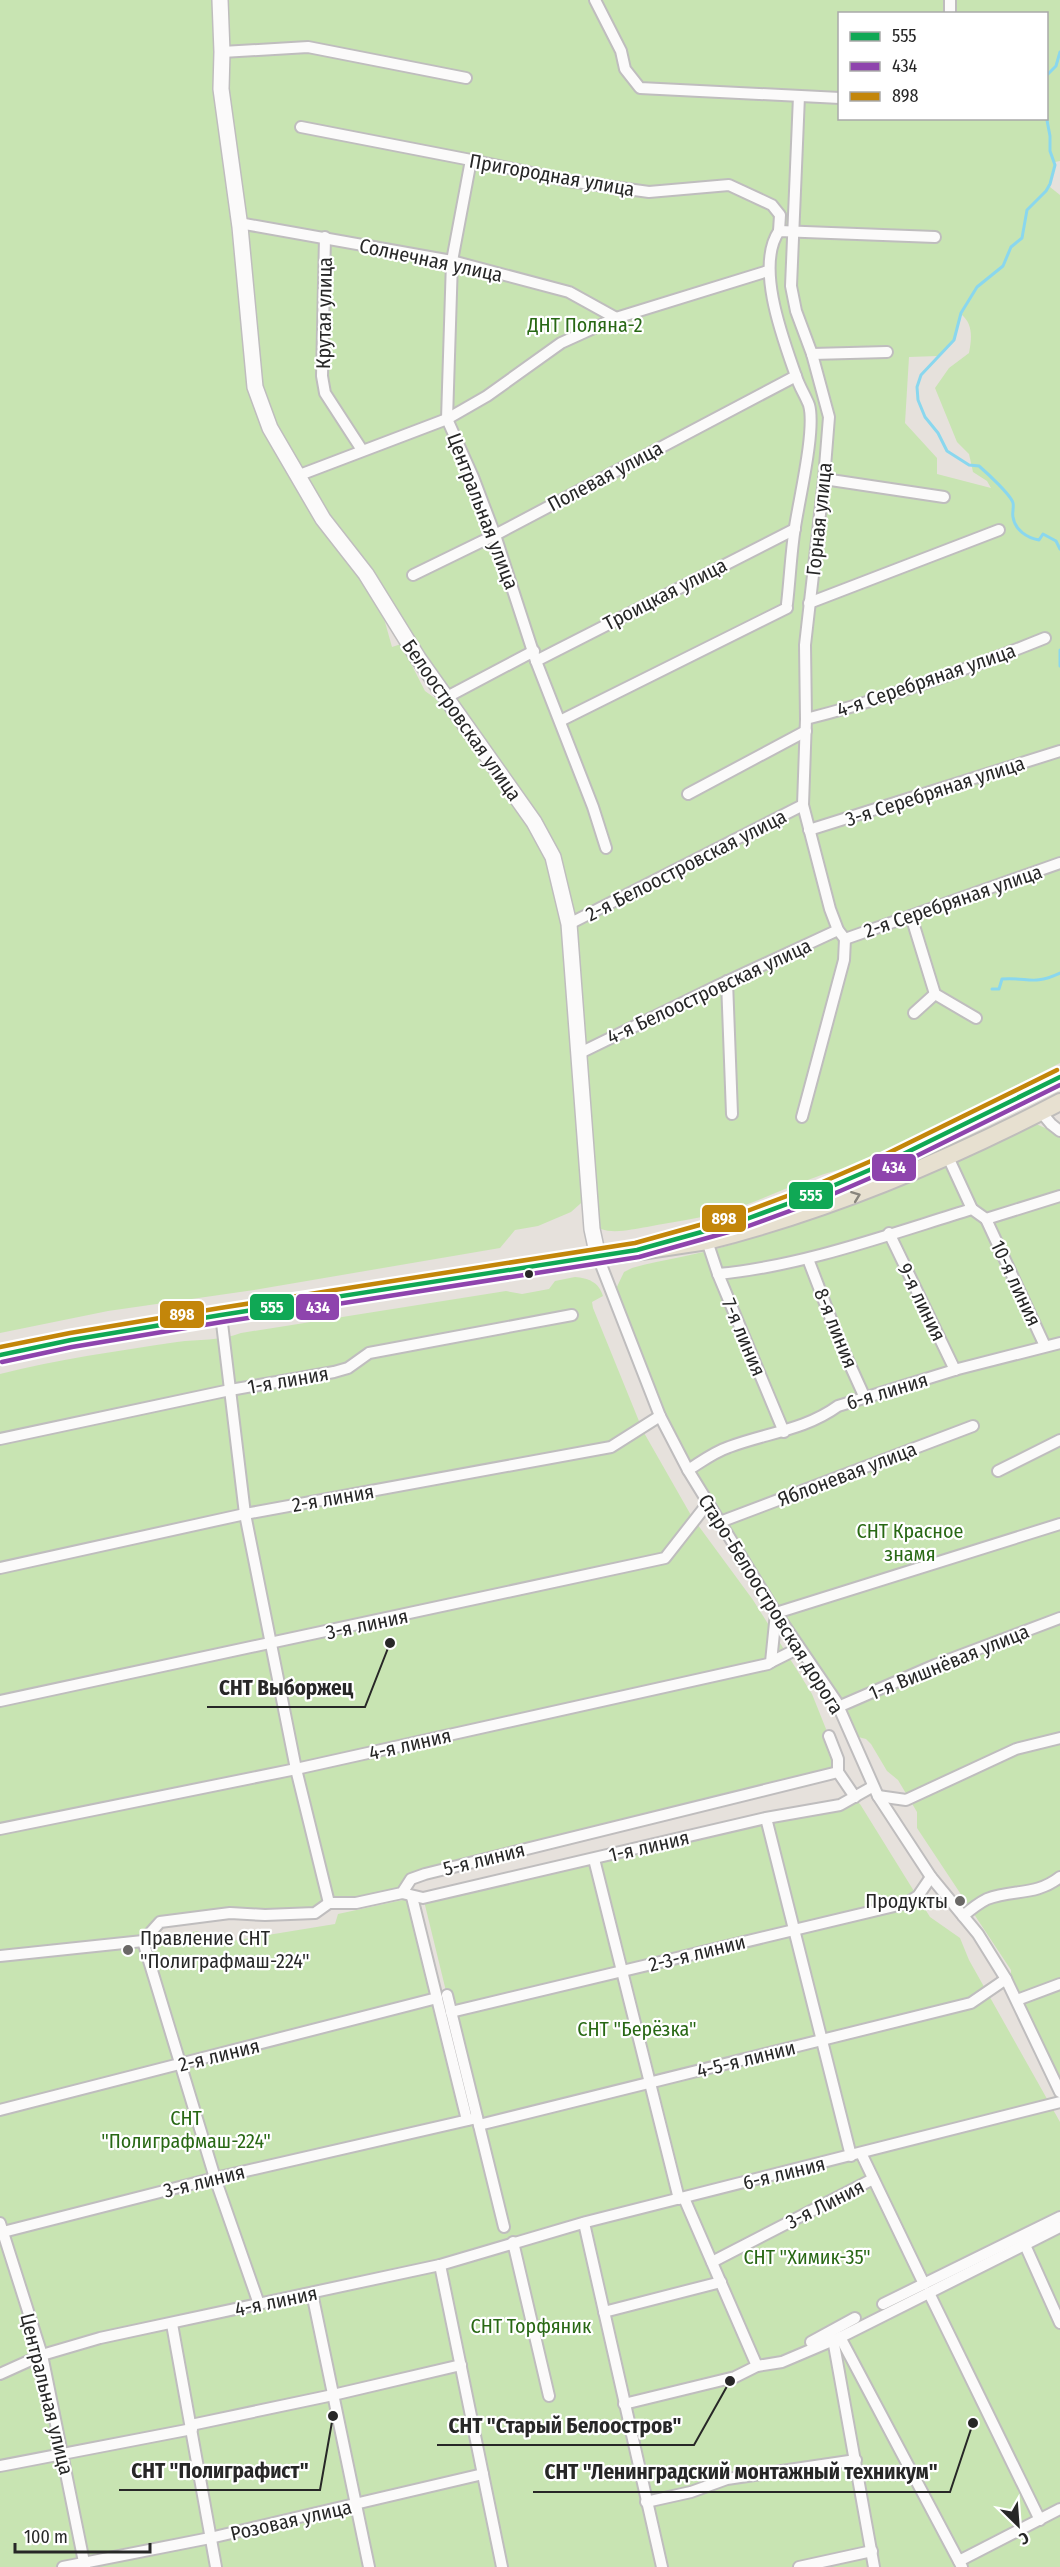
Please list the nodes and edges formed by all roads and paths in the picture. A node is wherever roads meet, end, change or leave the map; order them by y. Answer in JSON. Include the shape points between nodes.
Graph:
{"nodes":[{"id":1,"x":220,"y":0,"type":"edge"},
{"id":2,"x":595,"y":0,"type":"edge"},
{"id":3,"x":222,"y":52,"type":"junction"},
{"id":4,"x":466,"y":78,"type":"dead end"},
{"id":5,"x":799,"y":96,"type":"junction"},
{"id":6,"x":838,"y":98,"type":"edge"},
{"id":7,"x":301,"y":127,"type":"dead end"},
{"id":8,"x":471,"y":160,"type":"junction"},
{"id":9,"x":238,"y":218,"type":"junction"},
{"id":10,"x":779,"y":231,"type":"junction"},
{"id":11,"x":795,"y":231,"type":"junction"},
{"id":12,"x":325,"y":237,"type":"junction"},
{"id":13,"x":935,"y":237,"type":"dead end"},
{"id":14,"x":452,"y":261,"type":"junction"},
{"id":15,"x":768,"y":271,"type":"junction"},
{"id":16,"x":616,"y":318,"type":"junction"},
{"id":17,"x":886,"y":352,"type":"dead end"},
{"id":18,"x":812,"y":354,"type":"junction"},
{"id":19,"x":796,"y":376,"type":"junction"},
{"id":20,"x":447,"y":418,"type":"junction"},
{"id":21,"x":362,"y":450,"type":"junction"},
{"id":22,"x":297,"y":476,"type":"junction"},
{"id":23,"x":824,"y":479,"type":"junction"},
{"id":24,"x":944,"y":497,"type":"dead end"},
{"id":25,"x":795,"y":529,"type":"junction"},
{"id":26,"x":999,"y":530,"type":"dead end"},
{"id":27,"x":495,"y":534,"type":"junction"},
{"id":28,"x":413,"y":575,"type":"dead end"},
{"id":29,"x":809,"y":603,"type":"junction"},
{"id":30,"x":1045,"y":638,"type":"dead end"},
{"id":31,"x":535,"y":656,"type":"junction"},
{"id":32,"x":447,"y":697,"type":"junction"},
{"id":33,"x":806,"y":719,"type":"junction"},
{"id":34,"x":560,"y":721,"type":"junction"},
{"id":35,"x":806,"y":731,"type":"junction"},
{"id":36,"x":1060,"y":751,"type":"edge"},
{"id":37,"x":688,"y":794,"type":"dead end"},
{"id":38,"x":803,"y":805,"type":"junction"},
{"id":39,"x":809,"y":830,"type":"junction"},
{"id":40,"x":606,"y":848,"type":"dead end"},
{"id":41,"x":1060,"y":863,"type":"edge"},
{"id":42,"x":911,"y":916,"type":"junction"},
{"id":43,"x":569,"y":924,"type":"junction"},
{"id":44,"x":842,"y":935,"type":"junction"},
{"id":45,"x":727,"y":981,"type":"junction"},
{"id":46,"x":935,"y":994,"type":"junction"},
{"id":47,"x":914,"y":1013,"type":"dead end"},
{"id":48,"x":976,"y":1018,"type":"dead end"},
{"id":49,"x":580,"y":1053,"type":"junction"},
{"id":50,"x":1060,"y":1077,"type":"edge"},
{"id":51,"x":1060,"y":1102,"type":"edge"},
{"id":52,"x":1041,"y":1112,"type":"junction"},
{"id":53,"x":732,"y":1114,"type":"dead end"},
{"id":54,"x":802,"y":1118,"type":"dead end"},
{"id":55,"x":1060,"y":1131,"type":"edge"},
{"id":56,"x":948,"y":1157,"type":"junction"},
{"id":57,"x":1060,"y":1196,"type":"edge"},
{"id":58,"x":972,"y":1209,"type":"junction"},
{"id":59,"x":986,"y":1219,"type":"junction"},
{"id":60,"x":889,"y":1233,"type":"junction"},
{"id":61,"x":707,"y":1241,"type":"junction"},
{"id":62,"x":638,"y":1250,"type":"junction"},
{"id":63,"x":598,"y":1257,"type":"junction"},
{"id":64,"x":808,"y":1259,"type":"junction"},
{"id":65,"x":718,"y":1274,"type":"junction"},
{"id":66,"x":221,"y":1315,"type":"junction"},
{"id":67,"x":572,"y":1315,"type":"dead end"},
{"id":68,"x":1060,"y":1343,"type":"edge"},
{"id":69,"x":1045,"y":1346,"type":"junction"},
{"id":70,"x":0,"y":1355,"type":"edge"},
{"id":71,"x":955,"y":1370,"type":"junction"},
{"id":72,"x":230,"y":1390,"type":"junction"},
{"id":73,"x":865,"y":1398,"type":"junction"},
{"id":74,"x":660,"y":1416,"type":"junction"},
{"id":75,"x":973,"y":1426,"type":"dead end"},
{"id":76,"x":784,"y":1432,"type":"junction"},
{"id":77,"x":0,"y":1439,"type":"edge"},
{"id":78,"x":1060,"y":1440,"type":"edge"},
{"id":79,"x":688,"y":1470,"type":"junction"},
{"id":80,"x":998,"y":1472,"type":"dead end"},
{"id":81,"x":708,"y":1503,"type":"junction"},
{"id":82,"x":246,"y":1514,"type":"junction"},
{"id":83,"x":720,"y":1522,"type":"junction"},
{"id":84,"x":1060,"y":1524,"type":"edge"},
{"id":85,"x":0,"y":1568,"type":"edge"},
{"id":86,"x":776,"y":1613,"type":"junction"},
{"id":87,"x":1060,"y":1618,"type":"edge"},
{"id":88,"x":272,"y":1644,"type":"junction"},
{"id":89,"x":799,"y":1647,"type":"junction"},
{"id":90,"x":771,"y":1662,"type":"junction"},
{"id":91,"x":0,"y":1701,"type":"edge"},
{"id":92,"x":838,"y":1707,"type":"junction"},
{"id":93,"x":829,"y":1736,"type":"dead end"},
{"id":94,"x":1060,"y":1738,"type":"edge"},
{"id":95,"x":296,"y":1769,"type":"junction"},
{"id":96,"x":838,"y":1772,"type":"junction"},
{"id":97,"x":875,"y":1791,"type":"junction"},
{"id":98,"x":855,"y":1797,"type":"junction"},
{"id":99,"x":766,"y":1818,"type":"junction"},
{"id":100,"x":0,"y":1829,"type":"edge"},
{"id":101,"x":594,"y":1859,"type":"junction"},
{"id":102,"x":932,"y":1877,"type":"junction"},
{"id":103,"x":1060,"y":1877,"type":"edge"},
{"id":104,"x":412,"y":1896,"type":"junction"},
{"id":105,"x":328,"y":1903,"type":"junction"},
{"id":106,"x":963,"y":1916,"type":"junction"},
{"id":107,"x":794,"y":1930,"type":"junction"},
{"id":108,"x":143,"y":1941,"type":"junction"},
{"id":109,"x":0,"y":1956,"type":"edge"},
{"id":110,"x":622,"y":1971,"type":"junction"},
{"id":111,"x":1006,"y":1979,"type":"junction"},
{"id":112,"x":1060,"y":1984,"type":"edge"},
{"id":113,"x":442,"y":1997,"type":"junction"},
{"id":114,"x":1017,"y":2000,"type":"junction"},
{"id":115,"x":451,"y":2012,"type":"junction"},
{"id":116,"x":822,"y":2040,"type":"junction"},
{"id":117,"x":180,"y":2065,"type":"junction"},
{"id":118,"x":650,"y":2083,"type":"junction"},
{"id":119,"x":1060,"y":2092,"type":"edge"},
{"id":120,"x":1060,"y":2102,"type":"edge"},
{"id":121,"x":0,"y":2110,"type":"edge"},
{"id":122,"x":474,"y":2121,"type":"junction"},
{"id":123,"x":856,"y":2155,"type":"junction"},
{"id":124,"x":215,"y":2178,"type":"junction"},
{"id":125,"x":873,"y":2179,"type":"junction"},
{"id":126,"x":681,"y":2198,"type":"junction"},
{"id":127,"x":1060,"y":2217,"type":"edge"},
{"id":128,"x":584,"y":2223,"type":"junction"},
{"id":129,"x":504,"y":2227,"type":"dead end"},
{"id":130,"x":1060,"y":2227,"type":"edge"},
{"id":131,"x":1,"y":2228,"type":"edge"},
{"id":132,"x":511,"y":2243,"type":"junction"},
{"id":133,"x":1025,"y":2245,"type":"junction"},
{"id":134,"x":712,"y":2262,"type":"junction"},
{"id":135,"x":440,"y":2265,"type":"junction"},
{"id":136,"x":721,"y":2282,"type":"junction"},
{"id":137,"x":927,"y":2288,"type":"junction"},
{"id":138,"x":312,"y":2293,"type":"junction"},
{"id":139,"x":259,"y":2304,"type":"junction"},
{"id":140,"x":884,"y":2304,"type":"dead end"},
{"id":141,"x":604,"y":2312,"type":"junction"},
{"id":142,"x":855,"y":2318,"type":"dead end"},
{"id":143,"x":1060,"y":2323,"type":"edge"},
{"id":144,"x":172,"y":2324,"type":"junction"},
{"id":145,"x":835,"y":2337,"type":"junction"},
{"id":146,"x":801,"y":2348,"type":"dead end"},
{"id":147,"x":42,"y":2355,"type":"junction"},
{"id":148,"x":461,"y":2365,"type":"junction"},
{"id":149,"x":757,"y":2366,"type":"junction"},
{"id":150,"x":0,"y":2374,"type":"edge"},
{"id":151,"x":333,"y":2395,"type":"junction"},
{"id":152,"x":549,"y":2396,"type":"dead end"},
{"id":153,"x":624,"y":2404,"type":"junction"},
{"id":154,"x":191,"y":2427,"type":"junction"},
{"id":155,"x":63,"y":2455,"type":"junction"},
{"id":156,"x":856,"y":2460,"type":"junction"},
{"id":157,"x":0,"y":2466,"type":"edge"},
{"id":158,"x":483,"y":2474,"type":"junction"},
{"id":159,"x":646,"y":2502,"type":"junction"},
{"id":160,"x":357,"y":2505,"type":"junction"},
{"id":161,"x":1060,"y":2510,"type":"edge"},
{"id":162,"x":1040,"y":2520,"type":"junction"},
{"id":163,"x":210,"y":2538,"type":"junction"},
{"id":164,"x":872,"y":2551,"type":"junction"},
{"id":165,"x":961,"y":2564,"type":"edge"},
{"id":166,"x":84,"y":2565,"type":"edge"},
{"id":167,"x":63,"y":2567,"type":"edge"},
{"id":168,"x":216,"y":2567,"type":"edge"},
{"id":169,"x":369,"y":2567,"type":"edge"},
{"id":170,"x":502,"y":2567,"type":"edge"},
{"id":171,"x":662,"y":2567,"type":"edge"},
{"id":172,"x":799,"y":2567,"type":"edge"},
{"id":173,"x":874,"y":2567,"type":"edge"}],
"edges":[{"from":1,"to":3,"type":"street"},
{"from":2,"to":5,"type":"street","via":[[621,51],[625,69],[640,88]]},
{"from":3,"to":4,"type":"street","via":[[308,47]]},
{"from":3,"to":9,"type":"street","via":[[221,89]]},
{"from":5,"to":6,"type":"street"},
{"from":5,"to":11,"type":"street","name":"Горная улица"},
{"from":7,"to":8,"type":"street","name":"Пригородная улица"},
{"from":8,"to":10,"type":"street","name":"Пригородная улица","via":[[569,181],[649,192],[729,185],[772,206],[780,215]]},
{"from":8,"to":14,"type":"street","name":"Центральная улица"},
{"from":9,"to":12,"type":"street","name":"Солнечная улица"},
{"from":9,"to":22,"type":"street","name":"Белоостровская улица","via":[[255,387],[270,428]]},
{"from":10,"to":11,"type":"street"},
{"from":10,"to":15,"type":"street"},
{"from":11,"to":13,"type":"street"},
{"from":11,"to":18,"type":"street","name":"Горная улица","via":[[791,286]]},
{"from":12,"to":14,"type":"street","name":"Солнечная улица"},
{"from":12,"to":21,"type":"street","name":"Крутая улица","via":[[322,376],[325,393]]},
{"from":14,"to":16,"type":"street","name":"Солнечная улица","via":[[568,292]]},
{"from":14,"to":20,"type":"street","name":"Центральная улица"},
{"from":15,"to":16,"type":"street"},
{"from":15,"to":19,"type":"street"},
{"from":16,"to":20,"type":"street","via":[[561,343],[487,396]]},
{"from":17,"to":18,"type":"street"},
{"from":18,"to":23,"type":"street","name":"Горная улица","via":[[829,417]]},
{"from":19,"to":25,"type":"street","via":[[810,410],[808,454]]},
{"from":19,"to":27,"type":"street","name":"Полевая улица"},
{"from":20,"to":21,"type":"street"},
{"from":20,"to":27,"type":"street","name":"Центральная улица"},
{"from":21,"to":22,"type":"street"},
{"from":22,"to":32,"type":"street","name":"Белоостровская улица"},
{"from":23,"to":24,"type":"street"},
{"from":23,"to":29,"type":"street","name":"Горная улица"},
{"from":25,"to":31,"type":"street","name":"Троицкая улица"},
{"from":25,"to":34,"type":"street","via":[[787,606]]},
{"from":26,"to":29,"type":"street"},
{"from":27,"to":28,"type":"street","name":"Полевая улица"},
{"from":27,"to":31,"type":"street","name":"Центральная улица"},
{"from":29,"to":33,"type":"street","name":"Горная улица"},
{"from":30,"to":33,"type":"street","name":"4-я Серебряная улица","via":[[844,710]]},
{"from":31,"to":32,"type":"street","name":"Троицкая улица"},
{"from":31,"to":34,"type":"street","name":"Центральная улица"},
{"from":32,"to":43,"type":"street","name":"Белоостровская улица","via":[[545,840]]},
{"from":33,"to":35,"type":"street","name":"Горная улица"},
{"from":34,"to":40,"type":"street","name":"Центральная улица"},
{"from":35,"to":37,"type":"street"},
{"from":35,"to":38,"type":"street","name":"Горная улица"},
{"from":36,"to":39,"type":"street","name":"3-я Серебряная улица"},
{"from":38,"to":39,"type":"street","name":"Горная улица"},
{"from":38,"to":43,"type":"street","name":"2-я Белоостровская улица"},
{"from":39,"to":44,"type":"street","name":"Горная улица","via":[[830,909]]},
{"from":41,"to":42,"type":"street","name":"2-я Серебряная улица"},
{"from":42,"to":44,"type":"street","name":"2-я Серебряная улица"},
{"from":42,"to":46,"type":"street"},
{"from":43,"to":49,"type":"street","name":"Белоостровская улица"},
{"from":44,"to":45,"type":"street","name":"4-я Белоостровская улица"},
{"from":44,"to":54,"type":"street","via":[[844,960]]},
{"from":45,"to":49,"type":"street","name":"4-я Белоостровская улица"},
{"from":45,"to":53,"type":"street"},
{"from":46,"to":47,"type":"street"},
{"from":46,"to":48,"type":"street"},
{"from":49,"to":63,"type":"street","name":"Белоостровская улица","via":[[591,1229]]},
{"from":50,"to":62,"type":"main road","via":[[814,1194],[741,1221]]},
{"from":51,"to":52,"type":"main road"},
{"from":52,"to":55,"type":"street"},
{"from":52,"to":56,"type":"main road"},
{"from":56,"to":58,"type":"street"},
{"from":61,"to":56,"type":"main road","one_way":true,"via":[[820,1209]]},
{"from":57,"to":59,"type":"street"},
{"from":58,"to":59,"type":"street"},
{"from":58,"to":60,"type":"street"},
{"from":59,"to":69,"type":"street","name":"10-я линия"},
{"from":60,"to":64,"type":"street"},
{"from":60,"to":71,"type":"street","name":"9-я линия"},
{"from":61,"to":62,"type":"main road"},
{"from":61,"to":65,"type":"street","name":"7-я линия"},
{"from":62,"to":63,"type":"main road"},
{"from":63,"to":66,"type":"main road"},
{"from":63,"to":74,"type":"street","name":"Старо-Белоостровская дорога"},
{"from":64,"to":65,"type":"street"},
{"from":64,"to":73,"type":"street","name":"8-я линия"},
{"from":65,"to":76,"type":"street","name":"7-я линия"},
{"from":66,"to":70,"type":"main road"},
{"from":66,"to":72,"type":"street"},
{"from":67,"to":72,"type":"street","name":"1-я линия","via":[[369,1353],[348,1368]]},
{"from":68,"to":69,"type":"street","name":"6-я линия"},
{"from":69,"to":71,"type":"street","name":"6-я линия"},
{"from":71,"to":73,"type":"street","name":"6-я линия"},
{"from":72,"to":77,"type":"street","name":"1-я линия"},
{"from":72,"to":82,"type":"street"},
{"from":73,"to":76,"type":"street","name":"6-я линия","via":[[838,1406],[821,1418]]},
{"from":74,"to":79,"type":"street","name":"Старо-Белоостровская дорога"},
{"from":74,"to":82,"type":"street","name":"2-я линия","via":[[611,1447]]},
{"from":75,"to":83,"type":"street","name":"Яблоневая улица"},
{"from":76,"to":79,"type":"street","name":"6-я линия","via":[[728,1447]]},
{"from":78,"to":80,"type":"street"},
{"from":79,"to":81,"type":"street","name":"Старо-Белоостровская дорога"},
{"from":81,"to":83,"type":"street","name":"Старо-Белоостровская дорога"},
{"from":81,"to":88,"type":"street","name":"3-я линия","via":[[665,1558]]},
{"from":82,"to":85,"type":"street","name":"2-я линия"},
{"from":82,"to":88,"type":"street"},
{"from":83,"to":86,"type":"street","name":"Старо-Белоостровская дорога"},
{"from":84,"to":86,"type":"street"},
{"from":86,"to":89,"type":"street","name":"Старо-Белоостровская дорога"},
{"from":86,"to":90,"type":"street"},
{"from":87,"to":92,"type":"street","name":"1-я Вишнёвая улица"},
{"from":88,"to":91,"type":"street","name":"3-я линия"},
{"from":88,"to":95,"type":"street"},
{"from":89,"to":90,"type":"street","name":"4-я линия"},
{"from":89,"to":92,"type":"street","name":"Старо-Белоостровская дорога"},
{"from":90,"to":95,"type":"street","name":"4-я линия"},
{"from":92,"to":97,"type":"street","name":"Старо-Белоостровская дорога"},
{"from":93,"to":96,"type":"street","via":[[838,1759]]},
{"from":94,"to":97,"type":"street","via":[[1016,1749],[906,1800]]},
{"from":95,"to":100,"type":"street","name":"4-я линия"},
{"from":95,"to":105,"type":"street"},
{"from":96,"to":98,"type":"street"},
{"from":96,"to":104,"type":"street","name":"5-я линия","via":[[425,1874],[411,1879]]},
{"from":97,"to":98,"type":"street","name":"1-я линия"},
{"from":97,"to":102,"type":"street","name":"Старо-Белоостровская дорога"},
{"from":98,"to":99,"type":"street","name":"1-я линия","via":[[840,1805]]},
{"from":99,"to":101,"type":"street","name":"1-я линия"},
{"from":99,"to":107,"type":"street"},
{"from":101,"to":104,"type":"street","name":"1-я линия"},
{"from":101,"to":110,"type":"street"},
{"from":102,"to":106,"type":"street","name":"Старо-Белоостровская дорога"},
{"from":102,"to":107,"type":"street","name":"2-3-я линии","via":[[918,1896],[907,1903]]},
{"from":103,"to":106,"type":"street","via":[[1036,1891],[986,1900]]},
{"from":104,"to":105,"type":"street","name":"5-я линия"},
{"from":104,"to":113,"type":"street"},
{"from":105,"to":108,"type":"street","name":"5-я линия","via":[[315,1913],[230,1913],[160,1922]]},
{"from":106,"to":111,"type":"street","name":"Старо-Белоостровская дорога"},
{"from":107,"to":110,"type":"street","name":"2-3-я линии"},
{"from":107,"to":116,"type":"street"},
{"from":108,"to":109,"type":"street"},
{"from":108,"to":117,"type":"street"},
{"from":110,"to":115,"type":"street","name":"2-3-я линии"},
{"from":110,"to":118,"type":"street"},
{"from":111,"to":114,"type":"street","name":"Старо-Белоостровская дорога"},
{"from":111,"to":116,"type":"street","name":"4-5-я линии","via":[[971,2003]]},
{"from":112,"to":114,"type":"street"},
{"from":113,"to":115,"type":"street"},
{"from":113,"to":117,"type":"street","name":"2-я линия"},
{"from":113,"to":122,"type":"street"},
{"from":114,"to":119,"type":"street","name":"Старо-Белоостровская дорога"},
{"from":115,"to":122,"type":"street"},
{"from":116,"to":118,"type":"street","name":"4-5-я линии"},
{"from":116,"to":123,"type":"street"},
{"from":117,"to":121,"type":"street","name":"2-я линия"},
{"from":117,"to":124,"type":"street"},
{"from":118,"to":122,"type":"street","name":"4-5-я линии"},
{"from":118,"to":126,"type":"street"},
{"from":120,"to":123,"type":"street","name":"6-я линия"},
{"from":122,"to":124,"type":"street","name":"3-я линия"},
{"from":122,"to":129,"type":"street"},
{"from":123,"to":125,"type":"street"},
{"from":123,"to":126,"type":"street","name":"6-я линия"},
{"from":124,"to":131,"type":"street","name":"3-я линия"},
{"from":124,"to":139,"type":"street"},
{"from":125,"to":134,"type":"street","name":"3-я Линия"},
{"from":125,"to":137,"type":"street"},
{"from":126,"to":128,"type":"street","name":"6-я линия"},
{"from":126,"to":134,"type":"street"},
{"from":127,"to":137,"type":"street"},
{"from":128,"to":132,"type":"street","name":"6-я линия"},
{"from":128,"to":141,"type":"street"},
{"from":130,"to":133,"type":"street"},
{"from":131,"to":147,"type":"street","name":"Центральная улица"},
{"from":132,"to":135,"type":"street","name":"4-я линия"},
{"from":132,"to":152,"type":"street"},
{"from":133,"to":137,"type":"street"},
{"from":133,"to":143,"type":"street"},
{"from":134,"to":136,"type":"street"},
{"from":135,"to":138,"type":"street","name":"4-я линия"},
{"from":135,"to":148,"type":"street"},
{"from":136,"to":141,"type":"street"},
{"from":136,"to":149,"type":"street"},
{"from":137,"to":140,"type":"street"},
{"from":137,"to":145,"type":"street"},
{"from":137,"to":162,"type":"street"},
{"from":138,"to":139,"type":"street","name":"4-я линия"},
{"from":138,"to":151,"type":"street"},
{"from":139,"to":144,"type":"street","name":"4-я линия"},
{"from":141,"to":153,"type":"street"},
{"from":142,"to":145,"type":"street"},
{"from":144,"to":147,"type":"street","name":"4-я линия","via":[[100,2338]]},
{"from":144,"to":154,"type":"street"},
{"from":145,"to":146,"type":"street"},
{"from":145,"to":149,"type":"street","via":[[782,2362]]},
{"from":145,"to":156,"type":"street"},
{"from":145,"to":165,"type":"street"},
{"from":147,"to":150,"type":"street","name":"4-я линия"},
{"from":147,"to":155,"type":"street","name":"Центральная улица"},
{"from":148,"to":151,"type":"street"},
{"from":148,"to":158,"type":"street"},
{"from":149,"to":153,"type":"street","via":[[735,2377]]},
{"from":151,"to":154,"type":"street"},
{"from":151,"to":160,"type":"street"},
{"from":153,"to":159,"type":"street"},
{"from":154,"to":155,"type":"street"},
{"from":154,"to":163,"type":"street"},
{"from":155,"to":157,"type":"street"},
{"from":155,"to":166,"type":"street","name":"Центральная улица"},
{"from":156,"to":159,"type":"street","via":[[727,2478],[691,2492]]},
{"from":156,"to":164,"type":"street"},
{"from":158,"to":160,"type":"street","name":"Розовая улица"},
{"from":158,"to":170,"type":"street"},
{"from":159,"to":171,"type":"street"},
{"from":160,"to":163,"type":"street","name":"Розовая улица"},
{"from":160,"to":169,"type":"street"},
{"from":161,"to":162,"type":"street"},
{"from":162,"to":165,"type":"street"},
{"from":163,"to":166,"type":"street","name":"Розовая улица"},
{"from":163,"to":168,"type":"street"},
{"from":164,"to":172,"type":"street"},
{"from":164,"to":173,"type":"street"},
{"from":166,"to":167,"type":"street","name":"Розовая улица"}]}
